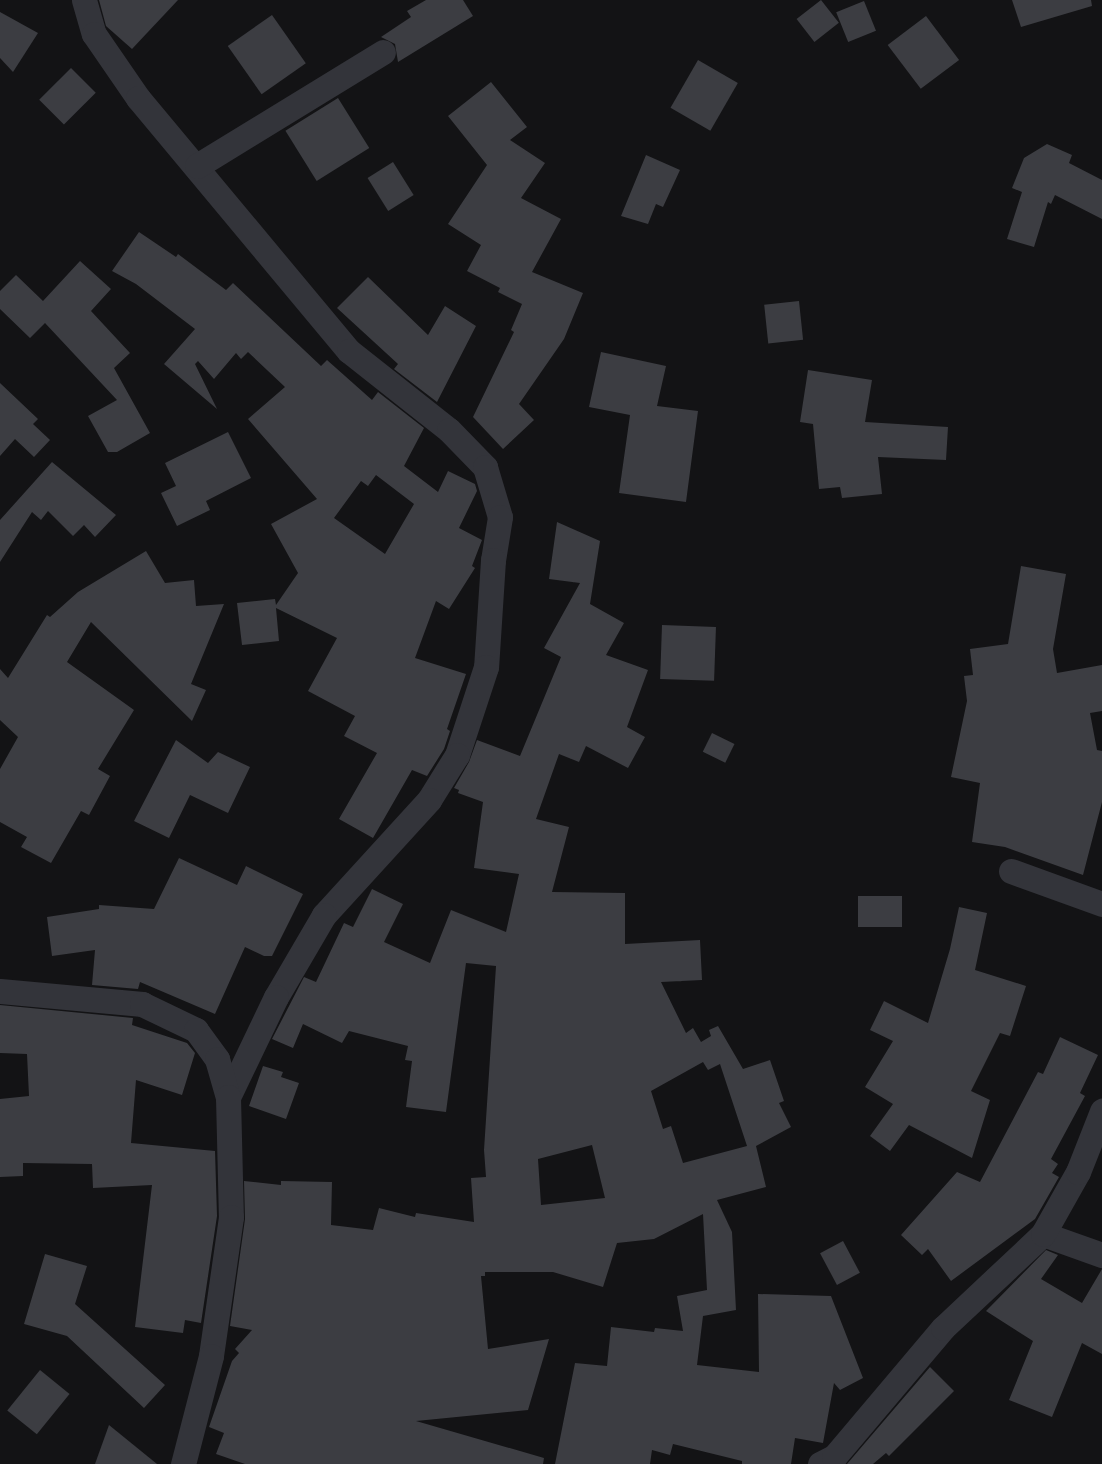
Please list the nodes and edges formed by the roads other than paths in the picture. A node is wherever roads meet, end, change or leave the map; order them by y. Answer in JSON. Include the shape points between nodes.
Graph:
{"nodes":[{"id":1,"x":84,"y":0,"type":"edge"},
{"id":2,"x":383,"y":52,"type":"dead end"},
{"id":3,"x":197,"y":166,"type":"junction"},
{"id":4,"x":1011,"y":871,"type":"dead end"},
{"id":5,"x":1102,"y":904,"type":"edge"},
{"id":6,"x":0,"y":991,"type":"edge"},
{"id":7,"x":228,"y":1098,"type":"junction"},
{"id":8,"x":1102,"y":1110,"type":"edge"},
{"id":9,"x":1043,"y":1234,"type":"junction"},
{"id":10,"x":1102,"y":1254,"type":"edge"},
{"id":11,"x":183,"y":1464,"type":"edge"},
{"id":12,"x":820,"y":1464,"type":"edge"}],
"edges":[{"from":1,"to":3,"type":"street","via":[[94,34],[138,98]]},
{"from":2,"to":3,"type":"street"},
{"from":3,"to":7,"type":"street","via":[[349,351],[469,448],[485,467],[500,517],[492,560],[486,666],[457,755],[429,800],[324,915],[276,996]]},
{"from":4,"to":5,"type":"street"},
{"from":6,"to":7,"type":"street","via":[[142,1004],[196,1030],[217,1059]]},
{"from":7,"to":11,"type":"street","via":[[231,1217],[212,1356]]},
{"from":8,"to":9,"type":"street","via":[[1078,1172]]},
{"from":9,"to":10,"type":"street"},
{"from":9,"to":12,"type":"street","via":[[943,1328],[834,1457]]}]}
